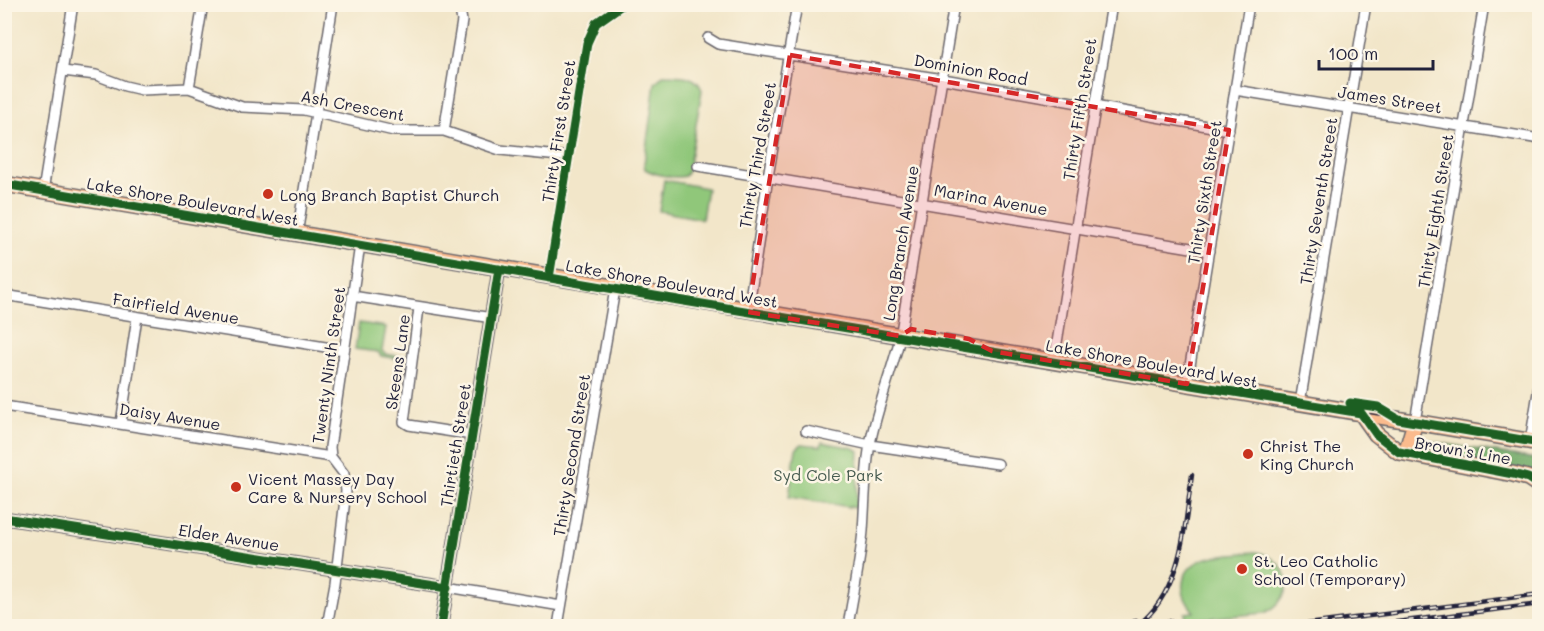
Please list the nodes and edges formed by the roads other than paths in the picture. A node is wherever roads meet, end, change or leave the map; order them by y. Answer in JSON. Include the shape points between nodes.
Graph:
{"nodes":[{"id":1,"x":73,"y":4,"type":"edge"},
{"id":2,"x":203,"y":4,"type":"edge"},
{"id":3,"x":333,"y":4,"type":"edge"},
{"id":4,"x":459,"y":4,"type":"edge"},
{"id":5,"x":623,"y":4,"type":"edge"},
{"id":6,"x":797,"y":4,"type":"edge"},
{"id":7,"x":954,"y":4,"type":"edge"},
{"id":8,"x":1112,"y":4,"type":"edge"},
{"id":9,"x":1250,"y":4,"type":"edge"},
{"id":10,"x":1366,"y":4,"type":"edge"},
{"id":11,"x":1484,"y":4,"type":"edge"},
{"id":12,"x":708,"y":38,"type":"dead end"},
{"id":13,"x":790,"y":56,"type":"junction"},
{"id":14,"x":63,"y":70,"type":"junction"},
{"id":15,"x":943,"y":79,"type":"junction"},
{"id":16,"x":189,"y":88,"type":"junction"},
{"id":17,"x":1235,"y":90,"type":"junction"},
{"id":18,"x":1095,"y":106,"type":"junction"},
{"id":19,"x":1348,"y":108,"type":"junction"},
{"id":20,"x":315,"y":112,"type":"junction"},
{"id":21,"x":1464,"y":126,"type":"junction"},
{"id":22,"x":1229,"y":130,"type":"junction"},
{"id":23,"x":444,"y":131,"type":"junction"},
{"id":24,"x":1539,"y":139,"type":"edge"},
{"id":25,"x":569,"y":157,"type":"junction"},
{"id":26,"x":698,"y":166,"type":"dead end"},
{"id":27,"x":768,"y":177,"type":"junction"},
{"id":28,"x":4,"y":184,"type":"edge"},
{"id":29,"x":43,"y":191,"type":"junction"},
{"id":30,"x":922,"y":202,"type":"junction"},
{"id":31,"x":1075,"y":229,"type":"junction"},
{"id":32,"x":297,"y":235,"type":"junction"},
{"id":33,"x":360,"y":245,"type":"junction"},
{"id":34,"x":1209,"y":251,"type":"junction"},
{"id":35,"x":500,"y":269,"type":"junction"},
{"id":36,"x":549,"y":278,"type":"junction"},
{"id":37,"x":615,"y":289,"type":"junction"},
{"id":38,"x":4,"y":295,"type":"edge"},
{"id":39,"x":352,"y":296,"type":"junction"},
{"id":40,"x":419,"y":308,"type":"junction"},
{"id":41,"x":748,"y":312,"type":"junction"},
{"id":42,"x":137,"y":317,"type":"junction"},
{"id":43,"x":492,"y":318,"type":"junction"},
{"id":44,"x":900,"y":336,"type":"junction"},
{"id":45,"x":344,"y":350,"type":"junction"},
{"id":46,"x":1054,"y":361,"type":"junction"},
{"id":47,"x":1539,"y":380,"type":"edge"},
{"id":48,"x":1181,"y":383,"type":"junction"},
{"id":49,"x":1300,"y":403,"type":"junction"},
{"id":50,"x":4,"y":405,"type":"edge"},
{"id":51,"x":1361,"y":413,"type":"junction"},
{"id":52,"x":1398,"y":419,"type":"junction"},
{"id":53,"x":1415,"y":422,"type":"junction"},
{"id":54,"x":121,"y":423,"type":"junction"},
{"id":55,"x":806,"y":431,"type":"dead end"},
{"id":56,"x":472,"y":435,"type":"junction"},
{"id":57,"x":1535,"y":443,"type":"edge"},
{"id":58,"x":870,"y":445,"type":"junction"},
{"id":59,"x":331,"y":457,"type":"junction"},
{"id":60,"x":1428,"y":459,"type":"junction"},
{"id":61,"x":998,"y":464,"type":"dead end"},
{"id":62,"x":1539,"y":486,"type":"edge"},
{"id":63,"x":4,"y":518,"type":"edge"},
{"id":64,"x":337,"y":570,"type":"junction"},
{"id":65,"x":448,"y":587,"type":"junction"},
{"id":66,"x":561,"y":606,"type":"junction"},
{"id":67,"x":327,"y":627,"type":"edge"},
{"id":68,"x":441,"y":627,"type":"edge"},
{"id":69,"x":558,"y":627,"type":"edge"},
{"id":70,"x":848,"y":627,"type":"edge"}],
"edges":[{"from":1,"to":14,"type":"street"},
{"from":2,"to":16,"type":"street"},
{"from":3,"to":20,"type":"street"},
{"from":4,"to":23,"type":"street","via":[[462,21]]},
{"from":5,"to":25,"type":"street","name":"Thirty First Street","via":[[596,23],[589,36]]},
{"from":6,"to":13,"type":"street","name":"Thirty Third Street"},
{"from":7,"to":15,"type":"street","name":"Long Branch Avenue"},
{"from":8,"to":18,"type":"street","name":"Thirty Fifth Street"},
{"from":9,"to":17,"type":"street","name":"Thirty Sixth Street"},
{"from":10,"to":19,"type":"street","name":"Thirty Seventh Street"},
{"from":11,"to":21,"type":"street","name":"Thirty Eighth Street"},
{"from":12,"to":13,"type":"street","name":"Dominion Road","via":[[718,44]]},
{"from":13,"to":15,"type":"street","name":"Dominion Road"},
{"from":13,"to":27,"type":"street","name":"Thirty Third Street"},
{"from":14,"to":16,"type":"street","name":"Ash Crescent","via":[[96,75],[142,90]]},
{"from":14,"to":29,"type":"street"},
{"from":15,"to":18,"type":"street","name":"Dominion Road"},
{"from":15,"to":30,"type":"street","name":"Long Branch Avenue"},
{"from":16,"to":20,"type":"street","name":"Ash Crescent","via":[[242,107]]},
{"from":17,"to":19,"type":"street","name":"James Street"},
{"from":17,"to":22,"type":"street","name":"Thirty Sixth Street"},
{"from":18,"to":22,"type":"street","name":"Dominion Road"},
{"from":18,"to":31,"type":"street","name":"Thirty Fifth Street"},
{"from":19,"to":21,"type":"street","name":"James Street"},
{"from":19,"to":49,"type":"street","name":"Thirty Seventh Street"},
{"from":20,"to":23,"type":"street","name":"Ash Crescent","via":[[394,131]]},
{"from":20,"to":32,"type":"street"},
{"from":21,"to":24,"type":"street","name":"James Street"},
{"from":21,"to":53,"type":"street","name":"Thirty Eighth Street"},
{"from":22,"to":34,"type":"street","name":"Thirty Sixth Street"},
{"from":23,"to":25,"type":"street","name":"Ash Crescent","via":[[488,147]]},
{"from":25,"to":36,"type":"street","name":"Thirty First Street"},
{"from":26,"to":27,"type":"street","name":"Marina Avenue"},
{"from":27,"to":30,"type":"street","name":"Marina Avenue"},
{"from":27,"to":41,"type":"street","name":"Thirty Third Street"},
{"from":28,"to":29,"type":"main road","name":"Lake Shore Boulevard West"},
{"from":29,"to":32,"type":"main road","name":"Lake Shore Boulevard West"},
{"from":30,"to":31,"type":"street","name":"Marina Avenue"},
{"from":30,"to":44,"type":"street","name":"Long Branch Avenue"},
{"from":31,"to":34,"type":"street","name":"Marina Avenue"},
{"from":31,"to":46,"type":"street","name":"Thirty Fifth Street"},
{"from":32,"to":33,"type":"main road","name":"Lake Shore Boulevard West"},
{"from":33,"to":35,"type":"main road","name":"Lake Shore Boulevard West"},
{"from":33,"to":39,"type":"street","name":"Twenty Ninth Street"},
{"from":34,"to":48,"type":"street","name":"Thirty Sixth Street"},
{"from":35,"to":36,"type":"main road","name":"Lake Shore Boulevard West"},
{"from":35,"to":43,"type":"street","name":"Thirtieth Street"},
{"from":36,"to":37,"type":"main road","name":"Lake Shore Boulevard West"},
{"from":37,"to":41,"type":"main road","name":"Lake Shore Boulevard West"},
{"from":37,"to":66,"type":"street","name":"Thirty Second Street"},
{"from":38,"to":42,"type":"street","name":"Fairfield Avenue"},
{"from":39,"to":40,"type":"street","name":"Skeens Lane"},
{"from":39,"to":45,"type":"street","name":"Twenty Ninth Street"},
{"from":40,"to":43,"type":"street","name":"Skeens Lane"},
{"from":40,"to":56,"type":"street","name":"Skeens Lane","via":[[404,422]]},
{"from":41,"to":44,"type":"main road","name":"Lake Shore Boulevard West","via":[[817,323],[832,334],[888,343]]},
{"from":42,"to":45,"type":"street","name":"Fairfield Avenue"},
{"from":42,"to":54,"type":"street"},
{"from":43,"to":56,"type":"street","name":"Thirtieth Street"},
{"from":44,"to":46,"type":"main road","name":"Lake Shore Boulevard West","via":[[911,329],[969,339],[992,351]]},
{"from":44,"to":58,"type":"street","name":"Long Branch Avenue"},
{"from":45,"to":59,"type":"street","name":"Twenty Ninth Street"},
{"from":46,"to":48,"type":"main road","name":"Lake Shore Boulevard West"},
{"from":47,"to":57,"type":"street"},
{"from":48,"to":49,"type":"main road","name":"Lake Shore Boulevard West","via":[[1195,394],[1283,410]]},
{"from":49,"to":51,"type":"main road","name":"Lake Shore Boulevard West"},
{"from":49,"to":52,"type":"main road","name":"Lake Shore Boulevard West","via":[[1313,396],[1378,407]]},
{"from":50,"to":54,"type":"street","name":"Daisy Avenue"},
{"from":51,"to":52,"type":"main road","name":"Lake Shore Boulevard West"},
{"from":51,"to":60,"type":"main road","name":"Brown's Line","via":[[1393,449]]},
{"from":52,"to":53,"type":"main road","name":"Lake Shore Boulevard West"},
{"from":53,"to":57,"type":"main road","name":"Lake Shore Boulevard West"},
{"from":53,"to":60,"type":"main road","name":"Brown's Line","via":[[1408,446]]},
{"from":54,"to":59,"type":"street","name":"Daisy Avenue"},
{"from":55,"to":58,"type":"street"},
{"from":56,"to":65,"type":"street","name":"Thirtieth Street"},
{"from":58,"to":61,"type":"street"},
{"from":58,"to":70,"type":"street","name":"Long Branch Avenue","via":[[863,531]]},
{"from":59,"to":64,"type":"street","name":"Twenty Ninth Street","via":[[344,474],[346,491]]},
{"from":60,"to":62,"type":"main road","name":"Brown's Line","via":[[1513,474]]},
{"from":63,"to":64,"type":"street","name":"Elder Avenue"},
{"from":64,"to":65,"type":"street","name":"Elder Avenue"},
{"from":64,"to":67,"type":"street","name":"Twenty Ninth Street"},
{"from":65,"to":66,"type":"street","name":"Elder Avenue"},
{"from":65,"to":68,"type":"street","name":"Thirtieth Street"},
{"from":66,"to":69,"type":"street","name":"Thirty Second Street"}]}
